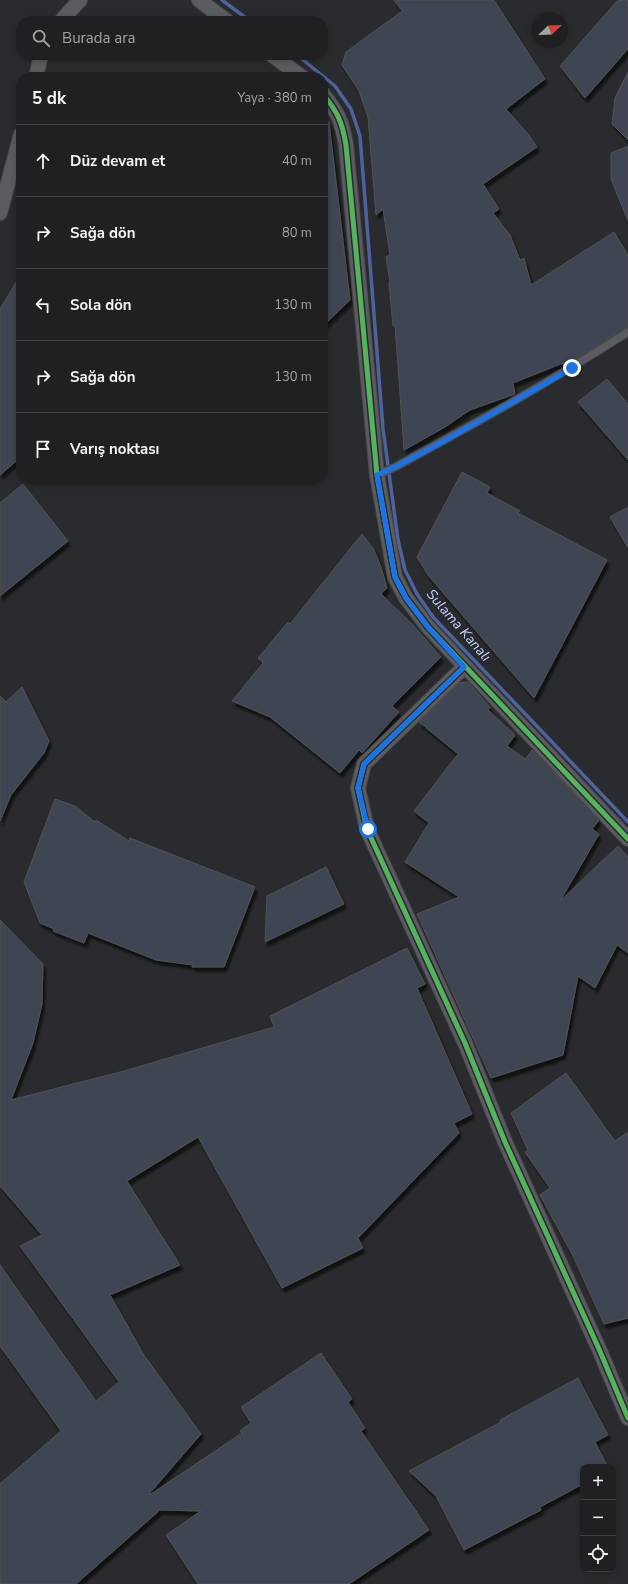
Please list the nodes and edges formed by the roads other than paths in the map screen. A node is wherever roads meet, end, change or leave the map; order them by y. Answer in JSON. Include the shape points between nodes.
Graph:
{"nodes":[{"id":1,"x":80,"y":0,"type":"edge"},
{"id":2,"x":199,"y":0,"type":"edge"},
{"id":3,"x":66,"y":16,"type":"edge"},
{"id":4,"x":220,"y":16,"type":"edge"},
{"id":5,"x":40,"y":60,"type":"edge"},
{"id":6,"x":279,"y":60,"type":"edge"},
{"id":7,"x":37,"y":72,"type":"edge"},
{"id":8,"x":295,"y":72,"type":"edge"},
{"id":9,"x":328,"y":100,"type":"edge"},
{"id":10,"x":16,"y":153,"type":"edge"},
{"id":11,"x":0,"y":213,"type":"edge"},
{"id":12,"x":628,"y":332,"type":"edge"},
{"id":13,"x":377,"y":475,"type":"junction"},
{"id":14,"x":464,"y":667,"type":"junction"},
{"id":15,"x":628,"y":839,"type":"edge"},
{"id":16,"x":628,"y":1418,"type":"edge"}],
"edges":[{"from":1,"to":3,"type":"street"},
{"from":2,"to":4,"type":"street"},
{"from":5,"to":7,"type":"street"},
{"from":6,"to":8,"type":"street"},
{"from":9,"to":13,"type":"street","via":[[344,128]]},
{"from":10,"to":11,"type":"street"},
{"from":12,"to":13,"type":"lane","via":[[572,368]]},
{"from":13,"to":14,"type":"street","via":[[395,577],[406,598],[428,627]]},
{"from":14,"to":15,"type":"street"},
{"from":14,"to":16,"type":"street","via":[[364,764],[358,788],[368,829],[465,1043],[505,1142]]}]}
